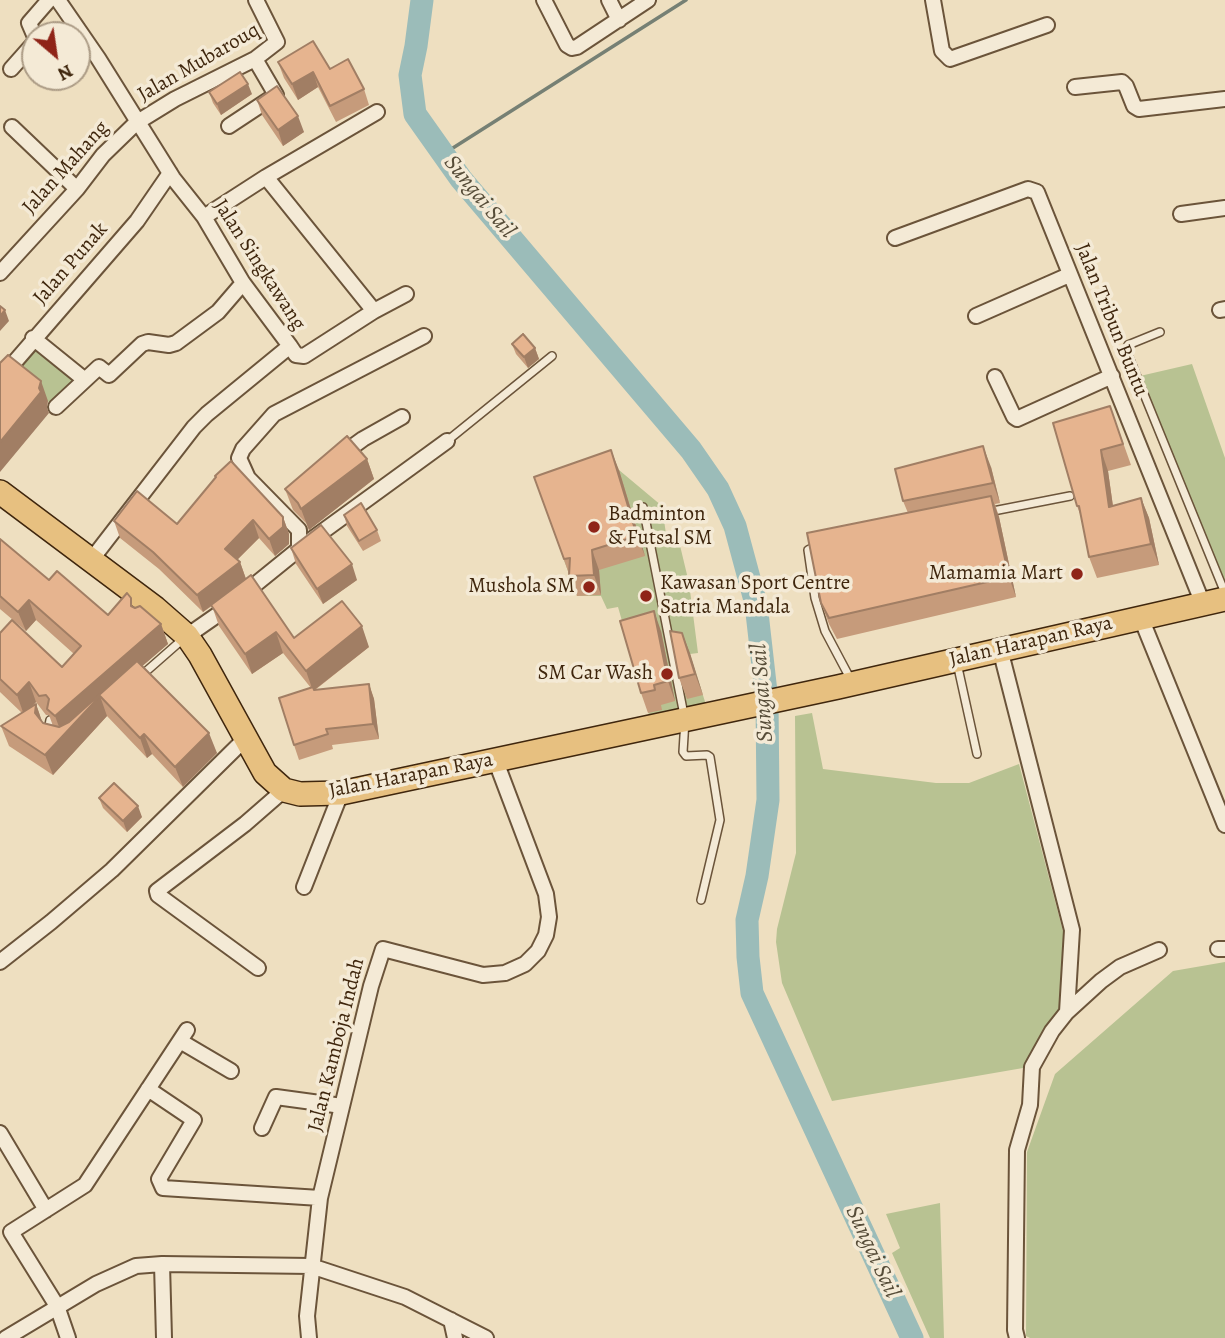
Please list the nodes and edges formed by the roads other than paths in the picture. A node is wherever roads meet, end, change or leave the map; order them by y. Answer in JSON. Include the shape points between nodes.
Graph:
{"nodes":[{"id":1,"x":49,"y":0,"type":"edge"},
{"id":2,"x":58,"y":0,"type":"edge"},
{"id":3,"x":256,"y":0,"type":"edge"},
{"id":4,"x":544,"y":0,"type":"edge"},
{"id":5,"x":609,"y":0,"type":"edge"},
{"id":6,"x":648,"y":0,"type":"edge"},
{"id":7,"x":936,"y":1,"type":"edge"},
{"id":8,"x":619,"y":20,"type":"junction"},
{"id":9,"x":31,"y":21,"type":"edge"},
{"id":10,"x":1047,"y":24,"type":"dead end"},
{"id":11,"x":21,"y":58,"type":"edge"},
{"id":12,"x":255,"y":59,"type":"junction"},
{"id":13,"x":11,"y":69,"type":"dead end"},
{"id":14,"x":1075,"y":87,"type":"dead end"},
{"id":15,"x":1225,"y":99,"type":"edge"},
{"id":16,"x":377,"y":112,"type":"dead end"},
{"id":17,"x":136,"y":123,"type":"junction"},
{"id":18,"x":229,"y":126,"type":"dead end"},
{"id":19,"x":12,"y":127,"type":"dead end"},
{"id":20,"x":170,"y":173,"type":"junction"},
{"id":21,"x":266,"y":177,"type":"junction"},
{"id":22,"x":77,"y":188,"type":"junction"},
{"id":23,"x":1225,"y":208,"type":"edge"},
{"id":24,"x":1181,"y":214,"type":"dead end"},
{"id":25,"x":204,"y":217,"type":"junction"},
{"id":26,"x":895,"y":238,"type":"dead end"},
{"id":27,"x":0,"y":273,"type":"edge"},
{"id":28,"x":1069,"y":275,"type":"junction"},
{"id":29,"x":243,"y":284,"type":"junction"},
{"id":30,"x":407,"y":294,"type":"dead end"},
{"id":31,"x":374,"y":311,"type":"junction"},
{"id":32,"x":976,"y":316,"type":"dead end"},
{"id":33,"x":1160,"y":332,"type":"dead end"},
{"id":34,"x":424,"y":336,"type":"dead end"},
{"id":35,"x":33,"y":338,"type":"junction"},
{"id":36,"x":290,"y":346,"type":"junction"},
{"id":37,"x":552,"y":356,"type":"dead end"},
{"id":38,"x":1112,"y":376,"type":"junction"},
{"id":39,"x":995,"y":377,"type":"dead end"},
{"id":40,"x":0,"y":379,"type":"edge"},
{"id":41,"x":85,"y":380,"type":"junction"},
{"id":42,"x":56,"y":407,"type":"dead end"},
{"id":43,"x":402,"y":417,"type":"dead end"},
{"id":44,"x":447,"y":441,"type":"joint"},
{"id":45,"x":334,"y":461,"type":"edge"},
{"id":46,"x":0,"y":492,"type":"edge"},
{"id":47,"x":1070,"y":496,"type":"edge"},
{"id":48,"x":643,"y":507,"type":"dead end"},
{"id":49,"x":976,"y":515,"type":"edge"},
{"id":50,"x":828,"y":543,"type":"edge"},
{"id":51,"x":299,"y":550,"type":"junction"},
{"id":52,"x":92,"y":559,"type":"junction"},
{"id":53,"x":1225,"y":593,"type":"edge"},
{"id":54,"x":1214,"y":602,"type":"edge"},
{"id":55,"x":1141,"y":618,"type":"junction"},
{"id":56,"x":187,"y":636,"type":"junction"},
{"id":57,"x":1000,"y":649,"type":"junction"},
{"id":58,"x":956,"y":659,"type":"junction"},
{"id":59,"x":135,"y":682,"type":"edge"},
{"id":60,"x":846,"y":685,"type":"junction"},
{"id":61,"x":693,"y":718,"type":"junction"},
{"id":62,"x":50,"y":720,"type":"edge"},
{"id":63,"x":55,"y":738,"type":"edge"},
{"id":64,"x":246,"y":739,"type":"junction"},
{"id":65,"x":977,"y":754,"type":"dead end"},
{"id":66,"x":495,"y":760,"type":"junction"},
{"id":67,"x":284,"y":790,"type":"junction"},
{"id":68,"x":341,"y":793,"type":"junction"},
{"id":69,"x":1225,"y":825,"type":"edge"},
{"id":70,"x":304,"y":887,"type":"dead end"},
{"id":71,"x":701,"y":900,"type":"dead end"},
{"id":72,"x":1160,"y":950,"type":"dead end"},
{"id":73,"x":0,"y":961,"type":"edge"},
{"id":74,"x":258,"y":968,"type":"dead end"},
{"id":75,"x":1067,"y":1012,"type":"junction"},
{"id":76,"x":231,"y":1071,"type":"dead end"},
{"id":77,"x":148,"y":1089,"type":"junction"},
{"id":78,"x":342,"y":1106,"type":"junction"},
{"id":79,"x":262,"y":1128,"type":"dead end"},
{"id":80,"x":3,"y":1143,"type":"edge"},
{"id":81,"x":320,"y":1198,"type":"junction"},
{"id":82,"x":46,"y":1210,"type":"junction"},
{"id":83,"x":5,"y":1236,"type":"edge"},
{"id":84,"x":162,"y":1264,"type":"junction"},
{"id":85,"x":311,"y":1266,"type":"junction"},
{"id":86,"x":57,"y":1306,"type":"junction"},
{"id":87,"x":452,"y":1320,"type":"junction"},
{"id":88,"x":6,"y":1338,"type":"edge"},
{"id":89,"x":68,"y":1338,"type":"edge"},
{"id":90,"x":164,"y":1338,"type":"edge"},
{"id":91,"x":309,"y":1338,"type":"edge"},
{"id":92,"x":454,"y":1338,"type":"edge"},
{"id":93,"x":486,"y":1338,"type":"edge"},
{"id":94,"x":1017,"y":1338,"type":"edge"}],
"edges":[{"from":1,"to":9,"type":"street"},
{"from":2,"to":17,"type":"street","name":"Jalan Singkawang"},
{"from":3,"to":12,"type":"street","name":"Jalan Mubarouq","via":[[277,42]]},
{"from":4,"to":8,"type":"street","via":[[572,48]]},
{"from":5,"to":8,"type":"street"},
{"from":6,"to":8,"type":"street"},
{"from":7,"to":10,"type":"street","via":[[942,51],[950,59]]},
{"from":11,"to":13,"type":"street"},
{"from":12,"to":17,"type":"street","name":"Jalan Mubarouq"},
{"from":12,"to":18,"type":"street","via":[[276,95]]},
{"from":14,"to":15,"type":"street","via":[[1122,82],[1139,109]]},
{"from":16,"to":21,"type":"street"},
{"from":17,"to":20,"type":"street","name":"Jalan Singkawang"},
{"from":17,"to":22,"type":"street","name":"Jalan Mahang"},
{"from":19,"to":22,"type":"street"},
{"from":20,"to":25,"type":"street","name":"Jalan Singkawang"},
{"from":20,"to":35,"type":"street","name":"Jalan Punak","via":[[137,221]]},
{"from":21,"to":25,"type":"street"},
{"from":21,"to":31,"type":"street"},
{"from":22,"to":27,"type":"street","name":"Jalan Mahang"},
{"from":23,"to":24,"type":"street"},
{"from":25,"to":29,"type":"street","name":"Jalan Singkawang"},
{"from":26,"to":28,"type":"street","name":"Jalan Tribun Buntu","via":[[1031,188],[1037,192]]},
{"from":28,"to":32,"type":"street"},
{"from":28,"to":38,"type":"street","name":"Jalan Tribun Buntu"},
{"from":29,"to":36,"type":"street","name":"Jalan Singkawang"},
{"from":29,"to":41,"type":"street","via":[[218,312],[176,343],[142,344],[109,375],[99,367]]},
{"from":30,"to":31,"type":"street"},
{"from":31,"to":36,"type":"street","via":[[304,356],[296,355]]},
{"from":33,"to":53,"type":"lane","via":[[1126,350]]},
{"from":34,"to":51,"type":"street","via":[[274,414],[243,449],[239,458],[248,478],[284,505],[299,530]]},
{"from":35,"to":40,"type":"street","name":"Jalan Punak"},
{"from":35,"to":41,"type":"street"},
{"from":36,"to":52,"type":"street","name":"Jalan Singkawang","via":[[194,427]]},
{"from":37,"to":44,"type":"lane"},
{"from":38,"to":39,"type":"street","via":[[1017,419]]},
{"from":38,"to":54,"type":"street","name":"Jalan Tribun Buntu"},
{"from":41,"to":42,"type":"street"},
{"from":43,"to":45,"type":"street"},
{"from":44,"to":51,"type":"street"},
{"from":46,"to":52,"type":"main road"},
{"from":47,"to":49,"type":"lane"},
{"from":48,"to":61,"type":"lane"},
{"from":50,"to":60,"type":"lane","via":[[808,550],[809,566],[825,631]]},
{"from":51,"to":56,"type":"street"},
{"from":52,"to":56,"type":"main road"},
{"from":54,"to":55,"type":"main road","name":"Jalan Harapan Raya"},
{"from":55,"to":57,"type":"main road","name":"Jalan Harapan Raya"},
{"from":55,"to":69,"type":"street"},
{"from":56,"to":59,"type":"lane"},
{"from":56,"to":64,"type":"main road"},
{"from":57,"to":58,"type":"main road","name":"Jalan Harapan Raya"},
{"from":57,"to":75,"type":"street","via":[[1072,930]]},
{"from":58,"to":60,"type":"main road","name":"Jalan Harapan Raya"},
{"from":58,"to":65,"type":"lane"},
{"from":60,"to":61,"type":"main road","name":"Jalan Harapan Raya"},
{"from":61,"to":66,"type":"main road","name":"Jalan Harapan Raya"},
{"from":61,"to":71,"type":"lane","via":[[683,752],[710,757],[720,820]]},
{"from":62,"to":63,"type":"lane","via":[[48,731]]},
{"from":64,"to":67,"type":"main road","via":[[265,773]]},
{"from":64,"to":73,"type":"street","via":[[112,870]]},
{"from":66,"to":68,"type":"main road","name":"Jalan Harapan Raya"},
{"from":66,"to":78,"type":"street","name":"Jalan Kamboja Indah","via":[[546,894],[546,934],[525,964],[505,973],[483,975],[383,949]]},
{"from":67,"to":68,"type":"main road","name":"Jalan Harapan Raya","via":[[312,795]]},
{"from":67,"to":74,"type":"street","via":[[157,891]]},
{"from":68,"to":70,"type":"street"},
{"from":72,"to":75,"type":"street","via":[[1120,967]]},
{"from":75,"to":94,"type":"street","via":[[1032,1067],[1030,1105],[1017,1150]]},
{"from":76,"to":77,"type":"street","via":[[184,1035]]},
{"from":77,"to":81,"type":"street","via":[[194,1120],[159,1179],[163,1188]]},
{"from":77,"to":82,"type":"street","via":[[85,1185]]},
{"from":78,"to":79,"type":"street","via":[[276,1097]]},
{"from":78,"to":81,"type":"street","name":"Jalan Kamboja Indah"},
{"from":80,"to":82,"type":"street"},
{"from":81,"to":85,"type":"street","name":"Jalan Kamboja Indah"},
{"from":82,"to":83,"type":"street"},
{"from":83,"to":86,"type":"street"},
{"from":84,"to":85,"type":"street"},
{"from":84,"to":86,"type":"street","via":[[136,1266]]},
{"from":84,"to":90,"type":"street"},
{"from":85,"to":87,"type":"street","via":[[405,1297]]},
{"from":85,"to":91,"type":"street","name":"Jalan Kamboja Indah"},
{"from":86,"to":88,"type":"street"},
{"from":86,"to":89,"type":"street"},
{"from":87,"to":92,"type":"street"},
{"from":87,"to":93,"type":"street"}]}
